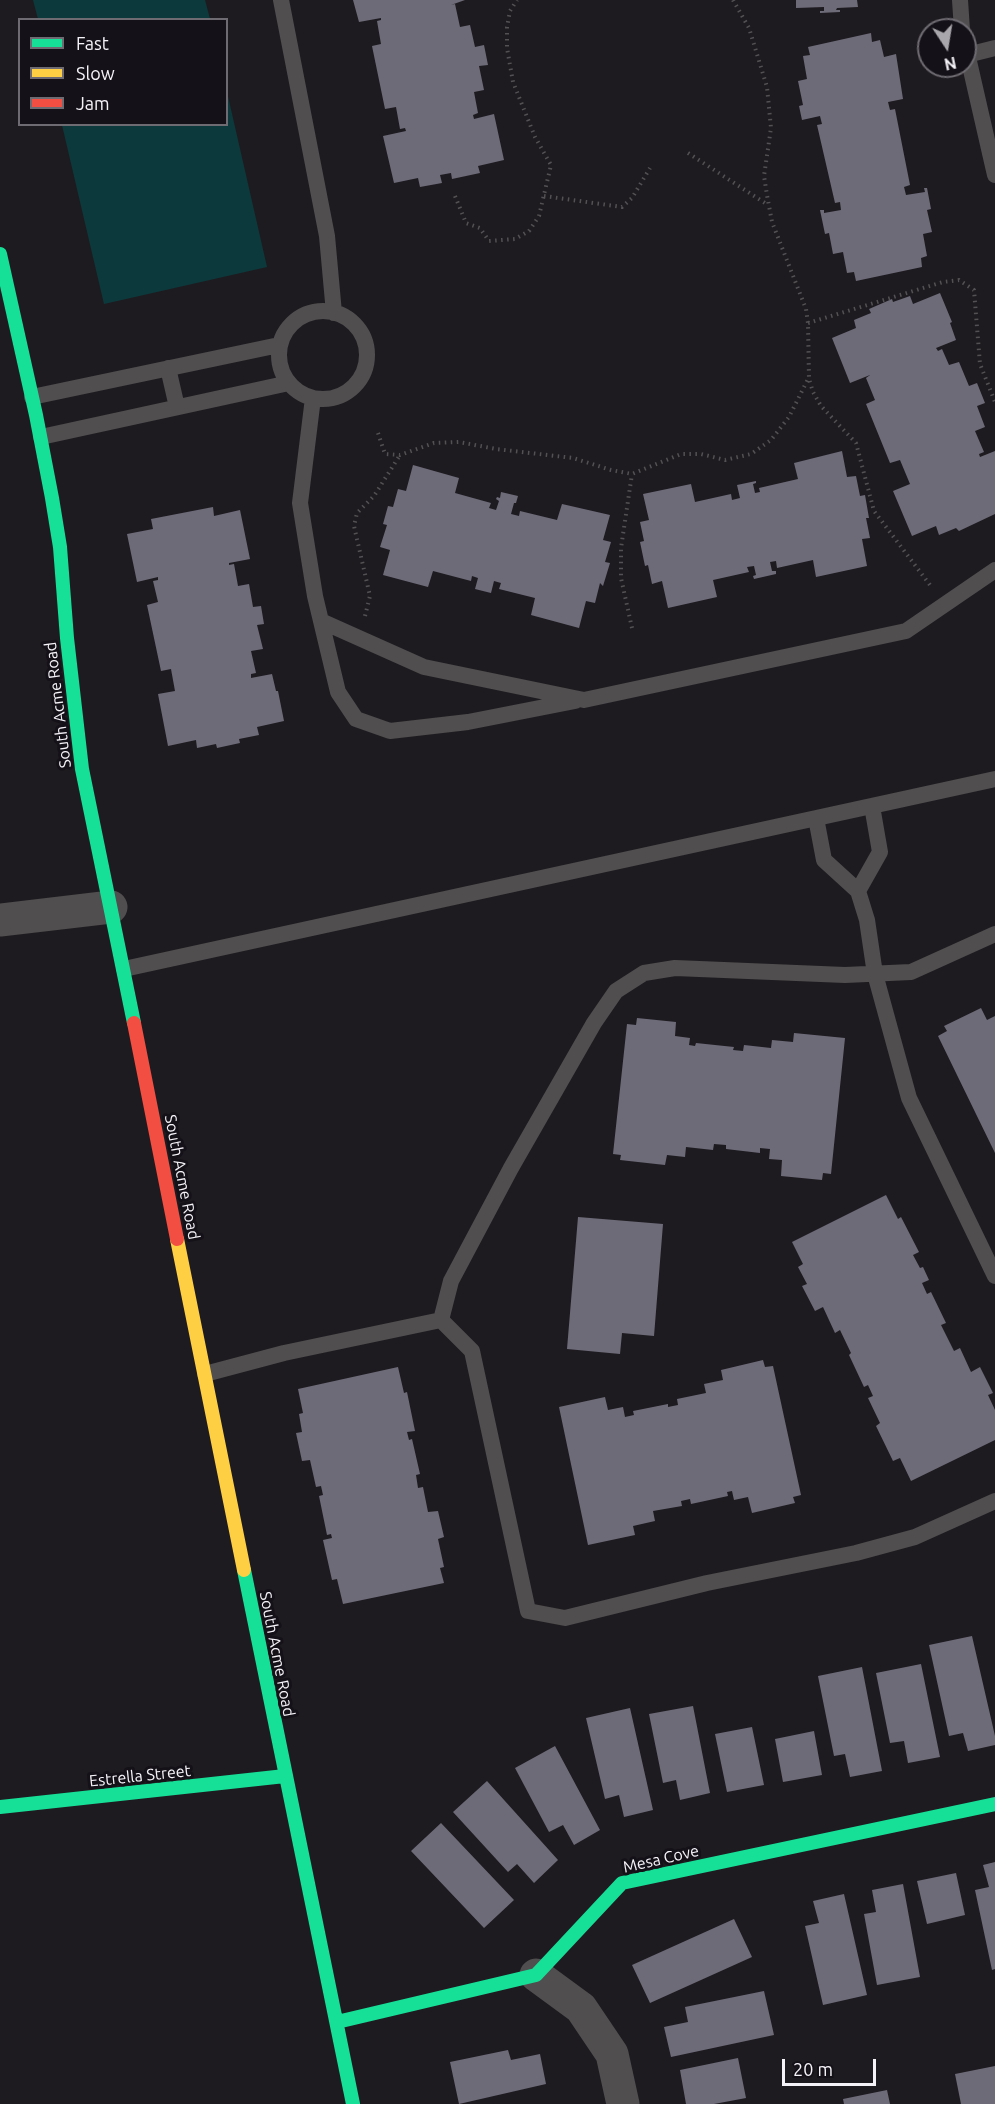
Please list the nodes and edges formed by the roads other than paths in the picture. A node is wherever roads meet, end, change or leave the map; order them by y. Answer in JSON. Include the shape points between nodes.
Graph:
{"nodes":[{"id":1,"x":281,"y":0,"type":"edge"},
{"id":2,"x":960,"y":0,"type":"edge"},
{"id":3,"x":961,"y":18,"type":"edge"},
{"id":4,"x":995,"y":48,"type":"edge"},
{"id":5,"x":977,"y":49,"type":"edge"},
{"id":6,"x":972,"y":78,"type":"edge"},
{"id":7,"x":995,"y":175,"type":"edge"},
{"id":8,"x":0,"y":254,"type":"edge"},
{"id":9,"x":334,"y":312,"type":"junction"},
{"id":10,"x":279,"y":345,"type":"junction"},
{"id":11,"x":168,"y":368,"type":"junction"},
{"id":12,"x":289,"y":383,"type":"junction"},
{"id":13,"x":32,"y":397,"type":"junction"},
{"id":14,"x":313,"y":398,"type":"junction"},
{"id":15,"x":177,"y":407,"type":"junction"},
{"id":16,"x":41,"y":437,"type":"junction"},
{"id":17,"x":995,"y":570,"type":"edge"},
{"id":18,"x":321,"y":621,"type":"junction"},
{"id":19,"x":584,"y":700,"type":"junction"},
{"id":20,"x":995,"y":779,"type":"edge"},
{"id":21,"x":872,"y":806,"type":"junction"},
{"id":22,"x":816,"y":818,"type":"junction"},
{"id":23,"x":858,"y":891,"type":"junction"},
{"id":24,"x":111,"y":907,"type":"junction"},
{"id":25,"x":0,"y":920,"type":"edge"},
{"id":26,"x":995,"y":934,"type":"edge"},
{"id":27,"x":124,"y":969,"type":"junction"},
{"id":28,"x":875,"y":974,"type":"junction"},
{"id":29,"x":995,"y":1276,"type":"edge"},
{"id":30,"x":441,"y":1320,"type":"junction"},
{"id":31,"x":205,"y":1374,"type":"junction"},
{"id":32,"x":995,"y":1501,"type":"edge"},
{"id":33,"x":285,"y":1776,"type":"junction"},
{"id":34,"x":995,"y":1804,"type":"edge"},
{"id":35,"x":0,"y":1808,"type":"edge"},
{"id":36,"x":536,"y":1975,"type":"junction"},
{"id":37,"x":337,"y":2022,"type":"junction"},
{"id":38,"x":353,"y":2104,"type":"edge"},
{"id":39,"x":623,"y":2104,"type":"edge"}],
"edges":[{"from":1,"to":9,"type":"lane","via":[[327,236]]},
{"from":2,"to":3,"type":"lane"},
{"from":4,"to":5,"type":"lane"},
{"from":6,"to":7,"type":"lane"},
{"from":8,"to":13,"type":"street","name":"South Acme Road"},
{"from":9,"to":10,"type":"lane","via":[[317,311],[300,317],[287,329]]},
{"from":9,"to":14,"type":"lane","via":[[350,320],[361,333],[367,349],[366,366],[359,381],[346,392],[330,399]]},
{"from":10,"to":11,"type":"lane"},
{"from":10,"to":12,"type":"lane","via":[[280,365]]},
{"from":11,"to":13,"type":"lane"},
{"from":11,"to":15,"type":"lane"},
{"from":12,"to":14,"type":"lane"},
{"from":12,"to":15,"type":"lane"},
{"from":13,"to":16,"type":"street","name":"South Acme Road"},
{"from":14,"to":18,"type":"lane","via":[[300,503]]},
{"from":15,"to":16,"type":"lane"},
{"from":16,"to":24,"type":"street","name":"South Acme Road","via":[[60,547],[82,769]]},
{"from":17,"to":19,"type":"lane","via":[[906,631]]},
{"from":18,"to":19,"type":"lane","via":[[424,668]]},
{"from":18,"to":19,"type":"lane","via":[[338,692],[356,718],[390,731],[468,722]]},
{"from":20,"to":21,"type":"lane"},
{"from":21,"to":22,"type":"lane"},
{"from":21,"to":23,"type":"lane","via":[[880,852]]},
{"from":22,"to":23,"type":"lane","via":[[824,860]]},
{"from":22,"to":27,"type":"lane"},
{"from":23,"to":28,"type":"lane"},
{"from":24,"to":25,"type":"street"},
{"from":24,"to":27,"type":"street","name":"South Acme Road"},
{"from":26,"to":28,"type":"lane","via":[[911,972]]},
{"from":27,"to":31,"type":"street","name":"South Acme Road"},
{"from":28,"to":29,"type":"lane","via":[[909,1098]]},
{"from":28,"to":30,"type":"lane","via":[[675,968],[644,973],[616,991],[594,1023],[451,1281]]},
{"from":30,"to":31,"type":"lane"},
{"from":30,"to":32,"type":"lane","via":[[472,1351],[528,1611],[565,1618],[856,1553],[915,1537]]},
{"from":31,"to":33,"type":"street","name":"South Acme Road"},
{"from":33,"to":35,"type":"street","name":"Estrella Street"},
{"from":33,"to":37,"type":"street","name":"South Acme Road"},
{"from":34,"to":36,"type":"street","name":"Mesa Cove","via":[[622,1883]]},
{"from":36,"to":37,"type":"street"},
{"from":36,"to":39,"type":"street","via":[[581,2008],[612,2054]]},
{"from":37,"to":38,"type":"street","name":"South Acme Road"}]}
